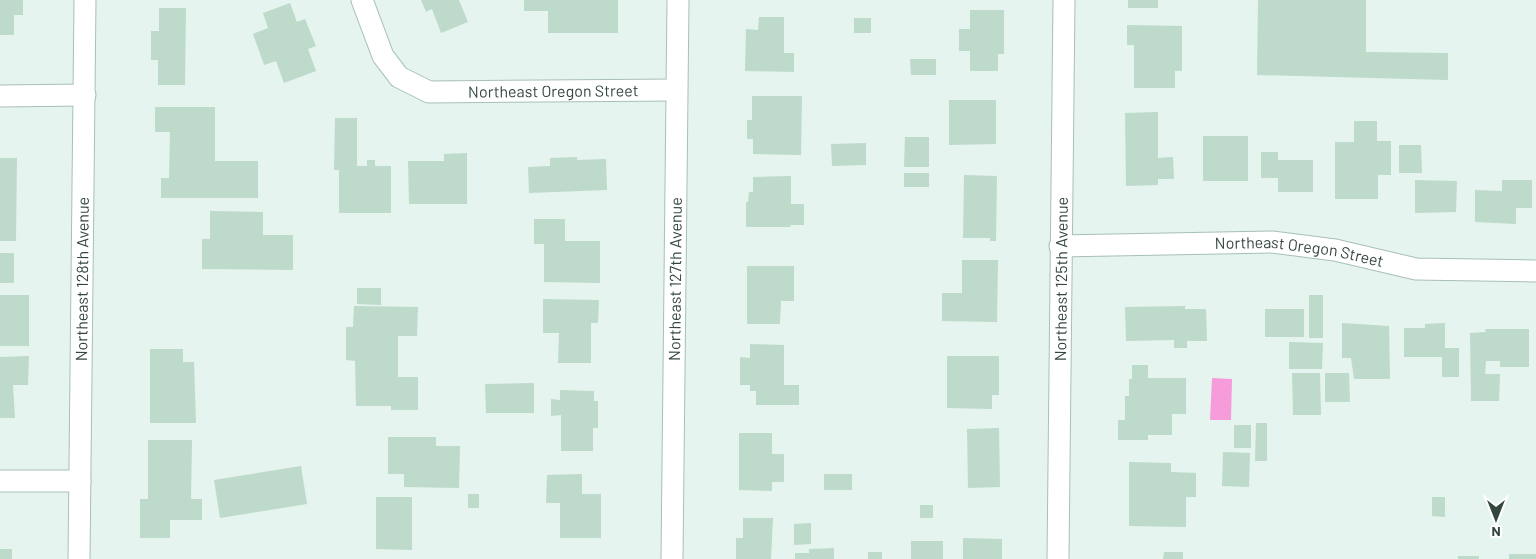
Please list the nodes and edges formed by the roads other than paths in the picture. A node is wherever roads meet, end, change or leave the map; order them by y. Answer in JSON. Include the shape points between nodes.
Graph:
{"nodes":[{"id":1,"x":85,"y":0,"type":"edge"},
{"id":2,"x":362,"y":0,"type":"edge"},
{"id":3,"x":678,"y":0,"type":"edge"},
{"id":4,"x":1064,"y":0,"type":"edge"},
{"id":5,"x":676,"y":90,"type":"junction"},
{"id":6,"x":84,"y":95,"type":"junction"},
{"id":7,"x":0,"y":96,"type":"edge"},
{"id":8,"x":1060,"y":246,"type":"junction"},
{"id":9,"x":1536,"y":271,"type":"edge"},
{"id":10,"x":0,"y":481,"type":"edge"},
{"id":11,"x":80,"y":481,"type":"junction"},
{"id":12,"x":79,"y":559,"type":"edge"},
{"id":13,"x":672,"y":559,"type":"edge"},
{"id":14,"x":1058,"y":559,"type":"edge"}],
"edges":[{"from":1,"to":6,"type":"street","name":"Northeast 128th Avenue"},
{"from":2,"to":5,"type":"street","name":"Northeast Oregon Street","via":[[383,56],[399,77],[429,92]]},
{"from":3,"to":5,"type":"street","name":"Northeast 127th Avenue"},
{"from":4,"to":8,"type":"street","name":"Northeast 125th Avenue"},
{"from":5,"to":13,"type":"street","name":"Northeast 127th Avenue"},
{"from":6,"to":7,"type":"street"},
{"from":6,"to":11,"type":"street","name":"Northeast 128th Avenue"},
{"from":8,"to":9,"type":"street","name":"Northeast Oregon Street","via":[[1272,242],[1335,250],[1416,269]]},
{"from":8,"to":14,"type":"street","name":"Northeast 125th Avenue"},
{"from":10,"to":11,"type":"street"},
{"from":11,"to":12,"type":"street","name":"Northeast 128th Avenue"}]}
